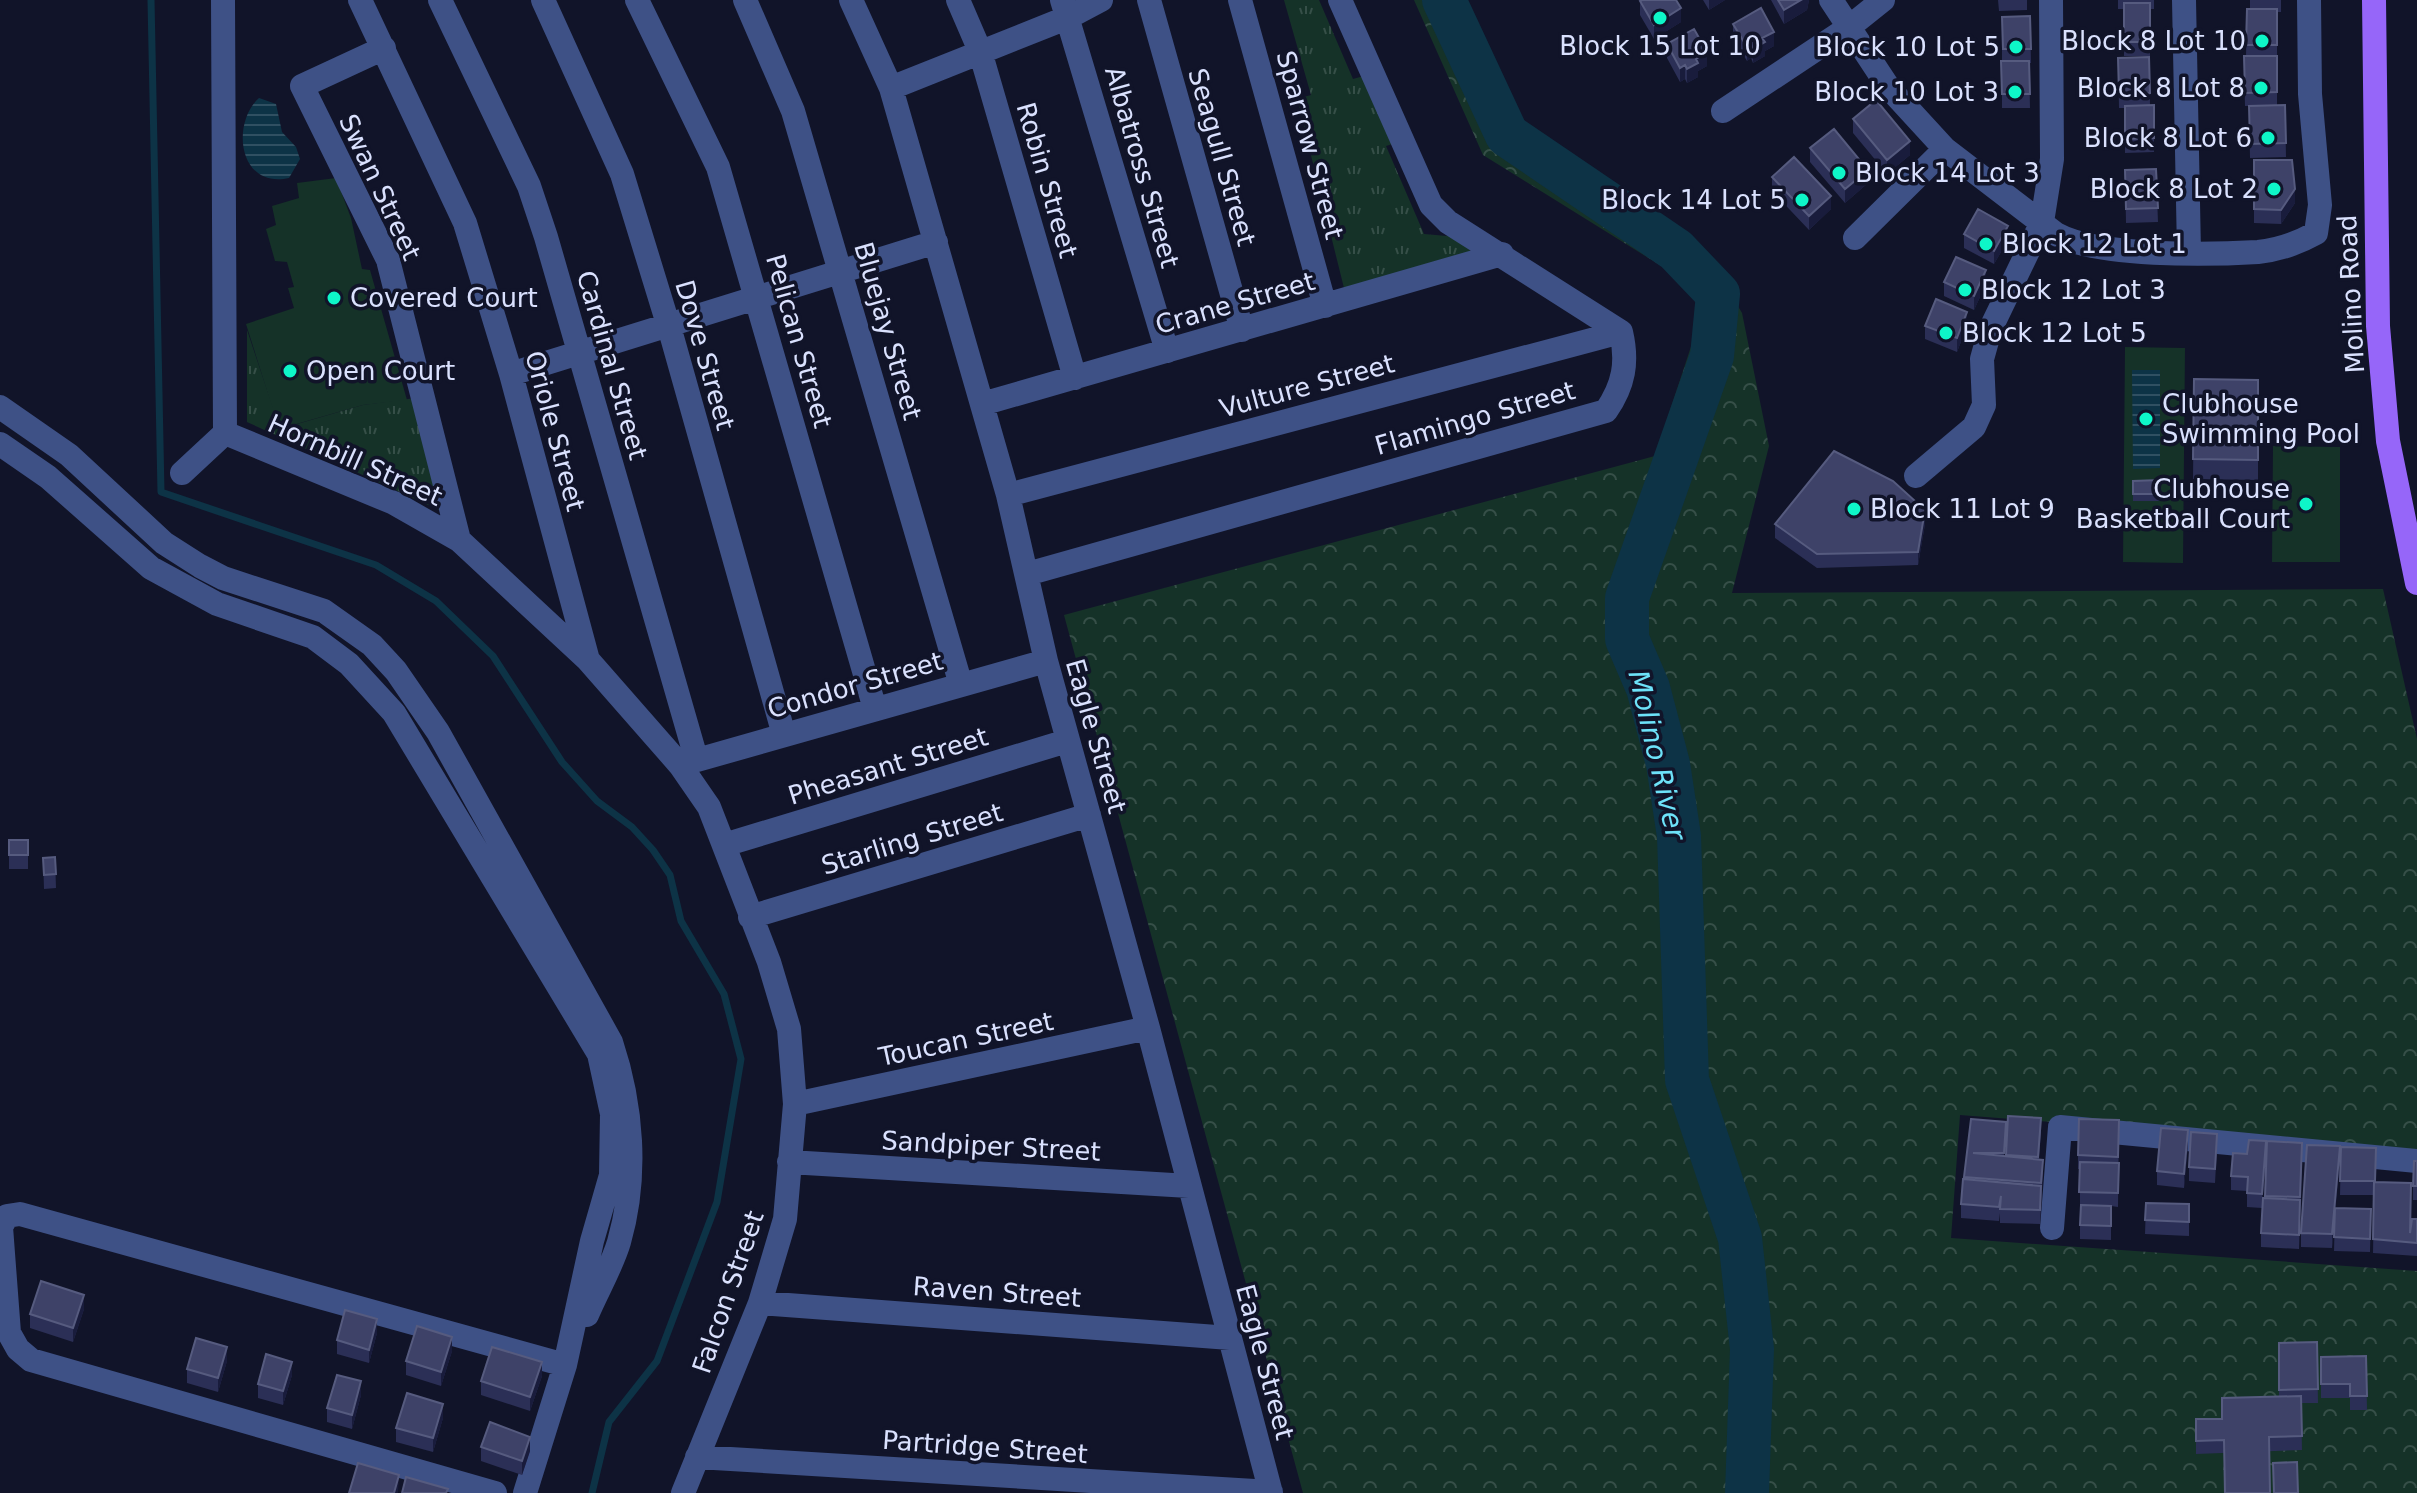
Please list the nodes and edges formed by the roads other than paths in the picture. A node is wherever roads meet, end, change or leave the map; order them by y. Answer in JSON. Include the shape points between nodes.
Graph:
{"nodes":[{"id":1,"x":223,"y":0,"type":"edge"},
{"id":2,"x":360,"y":0,"type":"edge"},
{"id":3,"x":440,"y":0,"type":"edge"},
{"id":4,"x":543,"y":0,"type":"edge"},
{"id":5,"x":637,"y":0,"type":"edge"},
{"id":6,"x":745,"y":0,"type":"edge"},
{"id":7,"x":851,"y":0,"type":"edge"},
{"id":8,"x":958,"y":0,"type":"edge"},
{"id":9,"x":1101,"y":0,"type":"edge"},
{"id":10,"x":1149,"y":0,"type":"edge"},
{"id":11,"x":1240,"y":0,"type":"edge"},
{"id":12,"x":1340,"y":0,"type":"edge"},
{"id":13,"x":1831,"y":0,"type":"edge"},
{"id":14,"x":1883,"y":0,"type":"edge"},
{"id":15,"x":2051,"y":0,"type":"edge"},
{"id":16,"x":2184,"y":0,"type":"edge"},
{"id":17,"x":2309,"y":0,"type":"edge"},
{"id":18,"x":2374,"y":0,"type":"edge"},
{"id":19,"x":1066,"y":8,"type":"edge"},
{"id":20,"x":1848,"y":28,"type":"junction"},
{"id":21,"x":384,"y":48,"type":"junction"},
{"id":22,"x":980,"y":51,"type":"junction"},
{"id":23,"x":891,"y":88,"type":"junction"},
{"id":24,"x":1723,"y":111,"type":"dead end"},
{"id":25,"x":1945,"y":149,"type":"junction"},
{"id":26,"x":2042,"y":222,"type":"junction"},
{"id":27,"x":1855,"y":238,"type":"dead end"},
{"id":28,"x":936,"y":242,"type":"junction"},
{"id":29,"x":2189,"y":252,"type":"junction"},
{"id":30,"x":1502,"y":254,"type":"junction"},
{"id":31,"x":842,"y":271,"type":"junction"},
{"id":32,"x":758,"y":297,"type":"junction"},
{"id":33,"x":1325,"y":306,"type":"junction"},
{"id":34,"x":668,"y":324,"type":"junction"},
{"id":35,"x":1242,"y":330,"type":"junction"},
{"id":36,"x":1621,"y":332,"type":"junction"},
{"id":37,"x":1167,"y":351,"type":"junction"},
{"id":38,"x":580,"y":354,"type":"junction"},
{"id":39,"x":511,"y":374,"type":"junction"},
{"id":40,"x":1075,"y":378,"type":"junction"},
{"id":41,"x":982,"y":404,"type":"junction"},
{"id":42,"x":0,"y":407,"type":"edge"},
{"id":43,"x":225,"y":433,"type":"junction"},
{"id":44,"x":0,"y":444,"type":"edge"},
{"id":45,"x":182,"y":473,"type":"dead end"},
{"id":46,"x":1916,"y":476,"type":"dead end"},
{"id":47,"x":1008,"y":495,"type":"junction"},
{"id":48,"x":459,"y":540,"type":"junction"},
{"id":49,"x":1027,"y":574,"type":"junction"},
{"id":50,"x":2417,"y":583,"type":"edge"},
{"id":51,"x":588,"y":660,"type":"junction"},
{"id":52,"x":1046,"y":661,"type":"junction"},
{"id":53,"x":961,"y":685,"type":"junction"},
{"id":54,"x":875,"y":709,"type":"junction"},
{"id":55,"x":784,"y":735,"type":"junction"},
{"id":56,"x":1067,"y":741,"type":"junction"},
{"id":57,"x":688,"y":761,"type":"junction"},
{"id":58,"x":1089,"y":815,"type":"junction"},
{"id":59,"x":724,"y":845,"type":"junction"},
{"id":60,"x":750,"y":917,"type":"junction"},
{"id":61,"x":1148,"y":1028,"type":"junction"},
{"id":62,"x":795,"y":1104,"type":"junction"},
{"id":63,"x":2417,"y":1161,"type":"edge"},
{"id":64,"x":789,"y":1162,"type":"junction"},
{"id":65,"x":1189,"y":1186,"type":"junction"},
{"id":66,"x":2052,"y":1228,"type":"dead end"},
{"id":67,"x":760,"y":1303,"type":"junction"},
{"id":68,"x":1230,"y":1338,"type":"junction"},
{"id":69,"x":565,"y":1365,"type":"junction"},
{"id":70,"x":697,"y":1457,"type":"junction"},
{"id":71,"x":495,"y":1493,"type":"edge"},
{"id":72,"x":525,"y":1493,"type":"edge"},
{"id":73,"x":683,"y":1493,"type":"edge"},
{"id":74,"x":1271,"y":1493,"type":"edge"}],
"edges":[{"from":1,"to":43,"type":"street","name":"Hornbill Street"},
{"from":2,"to":21,"type":"street","name":"Oriole Street"},
{"from":3,"to":38,"type":"street","name":"Cardinal Street","via":[[529,186]]},
{"from":4,"to":34,"type":"street","name":"Dove Street","via":[[622,174]]},
{"from":5,"to":32,"type":"street","name":"Pelican Street","via":[[718,167]]},
{"from":6,"to":31,"type":"street","name":"Bluejay Street","via":[[793,111]]},
{"from":7,"to":23,"type":"street","name":"Eagle Street"},
{"from":8,"to":22,"type":"street","name":"Robin Street"},
{"from":9,"to":19,"type":"street"},
{"from":10,"to":35,"type":"street","name":"Seagull Street"},
{"from":11,"to":33,"type":"street","name":"Sparrow Street"},
{"from":12,"to":30,"type":"street","via":[[1431,205],[1448,222]]},
{"from":13,"to":20,"type":"street"},
{"from":14,"to":20,"type":"street"},
{"from":15,"to":26,"type":"street","via":[[2052,159]]},
{"from":16,"to":29,"type":"street"},
{"from":17,"to":29,"type":"street","via":[[2310,94],[2320,205],[2316,233],[2299,243],[2259,252]]},
{"from":18,"to":50,"type":"main road","name":"Molino Road","via":[[2378,326],[2388,441]]},
{"from":19,"to":22,"type":"street"},
{"from":19,"to":37,"type":"street","name":"Albatross Street"},
{"from":20,"to":24,"type":"street"},
{"from":20,"to":25,"type":"street","via":[[1889,88]]},
{"from":21,"to":39,"type":"street","name":"Oriole Street","via":[[465,223]]},
{"from":21,"to":48,"type":"street","name":"Swan Street","via":[[302,86],[388,260]]},
{"from":22,"to":23,"type":"street"},
{"from":22,"to":40,"type":"street","name":"Robin Street"},
{"from":23,"to":28,"type":"street","name":"Eagle Street"},
{"from":25,"to":26,"type":"street"},
{"from":25,"to":27,"type":"street"},
{"from":26,"to":29,"type":"street","via":[[2085,246]]},
{"from":26,"to":46,"type":"street","via":[[1990,330],[1982,359],[1984,405],[1974,427]]},
{"from":28,"to":31,"type":"street"},
{"from":28,"to":41,"type":"street","name":"Eagle Street"},
{"from":30,"to":33,"type":"street","name":"Crane Street"},
{"from":30,"to":36,"type":"street"},
{"from":31,"to":32,"type":"street"},
{"from":31,"to":53,"type":"street","name":"Bluejay Street"},
{"from":32,"to":34,"type":"street"},
{"from":32,"to":54,"type":"street","name":"Pelican Street"},
{"from":33,"to":35,"type":"street","name":"Crane Street"},
{"from":34,"to":38,"type":"street"},
{"from":34,"to":55,"type":"street","name":"Dove Street"},
{"from":35,"to":37,"type":"street","name":"Crane Street"},
{"from":36,"to":47,"type":"street","name":"Vulture Street"},
{"from":36,"to":49,"type":"street","name":"Flamingo Street","via":[[1623,376],[1606,411]]},
{"from":37,"to":40,"type":"street","name":"Crane Street"},
{"from":38,"to":39,"type":"street"},
{"from":38,"to":57,"type":"street","name":"Cardinal Street"},
{"from":39,"to":51,"type":"street","name":"Oriole Street"},
{"from":40,"to":41,"type":"street","name":"Crane Street"},
{"from":41,"to":47,"type":"street","name":"Eagle Street"},
{"from":42,"to":69,"type":"street","via":[[69,455],[134,517],[188,558],[223,578],[324,611],[372,645],[438,732],[611,1042],[626,1087],[631,1172],[619,1243]]},
{"from":43,"to":45,"type":"street"},
{"from":43,"to":48,"type":"street","name":"Hornbill Street","via":[[394,503]]},
{"from":44,"to":69,"type":"street","via":[[48,477],[151,568],[217,604],[313,637],[349,664],[394,713],[599,1054],[612,1114],[611,1175]]},
{"from":47,"to":49,"type":"street","name":"Eagle Street"},
{"from":48,"to":51,"type":"street","name":"Hornbill Street"},
{"from":49,"to":52,"type":"street","name":"Eagle Street"},
{"from":51,"to":57,"type":"street","name":"Hornbill Street"},
{"from":52,"to":53,"type":"street","name":"Condor Street"},
{"from":52,"to":56,"type":"street","name":"Eagle Street"},
{"from":53,"to":54,"type":"street","name":"Condor Street"},
{"from":54,"to":55,"type":"street","name":"Condor Street"},
{"from":55,"to":57,"type":"street","name":"Condor Street"},
{"from":56,"to":58,"type":"street","name":"Eagle Street"},
{"from":56,"to":59,"type":"street","name":"Pheasant Street"},
{"from":57,"to":59,"type":"street","name":"Hornbill Street"},
{"from":58,"to":60,"type":"street","name":"Starling Street"},
{"from":58,"to":61,"type":"street","name":"Eagle Street"},
{"from":59,"to":60,"type":"street","name":"Hornbill Street"},
{"from":60,"to":62,"type":"street","name":"Falcon Street","via":[[789,1029]]},
{"from":61,"to":62,"type":"street","name":"Toucan Street"},
{"from":61,"to":65,"type":"street","name":"Eagle Street"},
{"from":62,"to":64,"type":"street","name":"Falcon Street"},
{"from":63,"to":66,"type":"street","via":[[2060,1127]]},
{"from":64,"to":65,"type":"street","name":"Sandpiper Street"},
{"from":64,"to":67,"type":"street","name":"Falcon Street","via":[[785,1219]]},
{"from":65,"to":68,"type":"street","name":"Eagle Street"},
{"from":67,"to":68,"type":"street","name":"Raven Street"},
{"from":67,"to":70,"type":"street","name":"Falcon Street"},
{"from":68,"to":74,"type":"street","name":"Eagle Street"},
{"from":69,"to":71,"type":"street","via":[[20,1214],[7,1216],[1,1227],[9,1333],[31,1360]]},
{"from":69,"to":72,"type":"street"},
{"from":70,"to":73,"type":"street","name":"Falcon Street"},
{"from":70,"to":74,"type":"street","name":"Partridge Street"}]}
